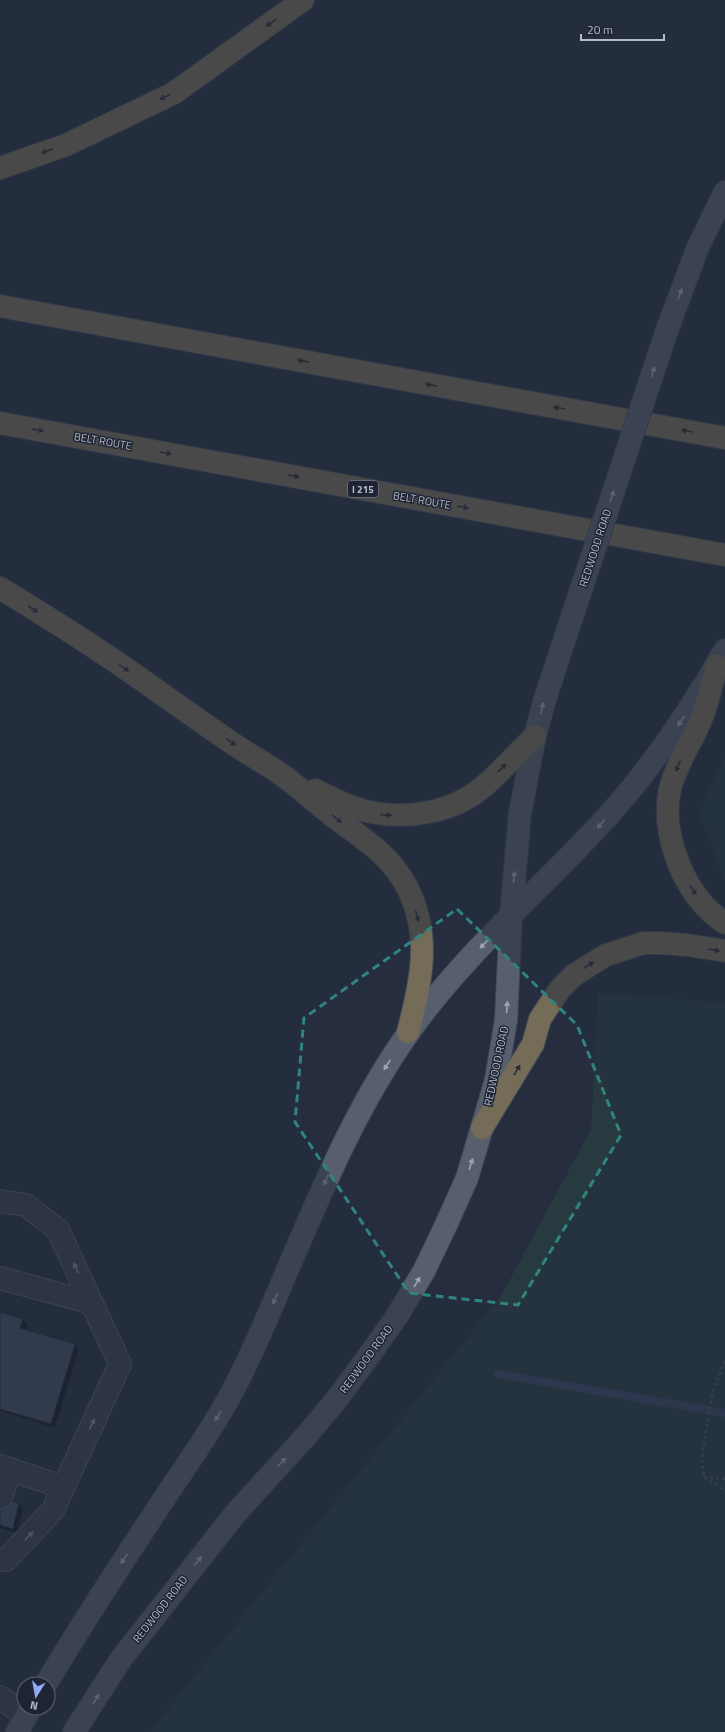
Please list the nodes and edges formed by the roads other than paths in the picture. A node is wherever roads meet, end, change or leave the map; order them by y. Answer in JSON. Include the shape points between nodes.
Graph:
{"nodes":[{"id":1,"x":303,"y":0,"type":"edge"},
{"id":2,"x":0,"y":168,"type":"edge"},
{"id":3,"x":725,"y":192,"type":"edge"},
{"id":4,"x":0,"y":306,"type":"edge"},
{"id":5,"x":0,"y":423,"type":"edge"},
{"id":6,"x":725,"y":438,"type":"edge"},
{"id":7,"x":725,"y":555,"type":"edge"},
{"id":8,"x":0,"y":588,"type":"edge"},
{"id":9,"x":721,"y":657,"type":"edge"},
{"id":10,"x":535,"y":736,"type":"junction"},
{"id":11,"x":284,"y":777,"type":"junction"},
{"id":12,"x":511,"y":916,"type":"junction"},
{"id":13,"x":725,"y":923,"type":"edge"},
{"id":14,"x":725,"y":951,"type":"edge"},
{"id":15,"x":408,"y":1032,"type":"junction"},
{"id":16,"x":482,"y":1128,"type":"junction"},
{"id":17,"x":0,"y":1201,"type":"edge"},
{"id":18,"x":0,"y":1278,"type":"edge"},
{"id":19,"x":92,"y":1303,"type":"junction"},
{"id":20,"x":5,"y":1468,"type":"edge"},
{"id":21,"x":63,"y":1487,"type":"junction"},
{"id":22,"x":1,"y":1497,"type":"dead end"},
{"id":23,"x":0,"y":1559,"type":"edge"},
{"id":24,"x":51,"y":1676,"type":"edge"},
{"id":25,"x":0,"y":1697,"type":"edge"},
{"id":26,"x":26,"y":1722,"type":"edge"},
{"id":27,"x":74,"y":1732,"type":"edge"}],
"edges":[{"from":1,"to":2,"type":"highway","one_way":true,"via":[[174,93],[66,145]]},
{"from":10,"to":3,"type":"main road","name":"REDWOOD ROAD","one_way":true,"bridge":true,"via":[[667,330],[698,247]]},
{"from":6,"to":4,"type":"highway","one_way":true},
{"from":5,"to":7,"type":"highway","name":"BELT ROUTE","number":"I 215","one_way":true},
{"from":8,"to":11,"type":"highway","one_way":true,"via":[[92,646]]},
{"from":9,"to":12,"type":"main road","one_way":true,"via":[[662,750],[629,793]]},
{"from":9,"to":13,"type":"highway","one_way":true,"via":[[701,720],[675,774],[670,791],[669,825],[674,853],[687,882],[708,909]]},
{"from":11,"to":10,"type":"highway","one_way":true,"via":[[361,810],[398,816],[415,814],[456,803],[483,787]]},
{"from":12,"to":10,"type":"main road","name":"REDWOOD ROAD","one_way":true,"via":[[520,813]]},
{"from":11,"to":15,"type":"highway","one_way":true,"via":[[377,848],[390,861],[407,886],[416,910],[422,943],[419,987]]},
{"from":12,"to":15,"type":"main road","one_way":true,"via":[[442,990]]},
{"from":16,"to":12,"type":"main road","name":"REDWOOD ROAD","one_way":true,"via":[[496,1080],[506,1020]]},
{"from":16,"to":14,"type":"highway","one_way":true,"via":[[533,1044],[540,1019],[560,989],[574,975],[606,955],[644,943],[687,945]]},
{"from":15,"to":24,"type":"main road","one_way":true,"via":[[382,1071],[341,1148],[230,1396]]},
{"from":27,"to":16,"type":"main road","name":"REDWOOD ROAD","one_way":true,"via":[[121,1659],[235,1514],[337,1399],[398,1316],[424,1272],[446,1225],[467,1178]]},
{"from":19,"to":17,"type":"street","one_way":true,"via":[[58,1230],[26,1205]]},
{"from":18,"to":19,"type":"street"},
{"from":21,"to":19,"type":"street","one_way":true,"via":[[120,1364]]},
{"from":20,"to":21,"type":"street"},
{"from":20,"to":22,"type":"street"},
{"from":23,"to":21,"type":"street","one_way":true,"via":[[6,1560],[53,1510]]},
{"from":25,"to":26,"type":"street"}]}
